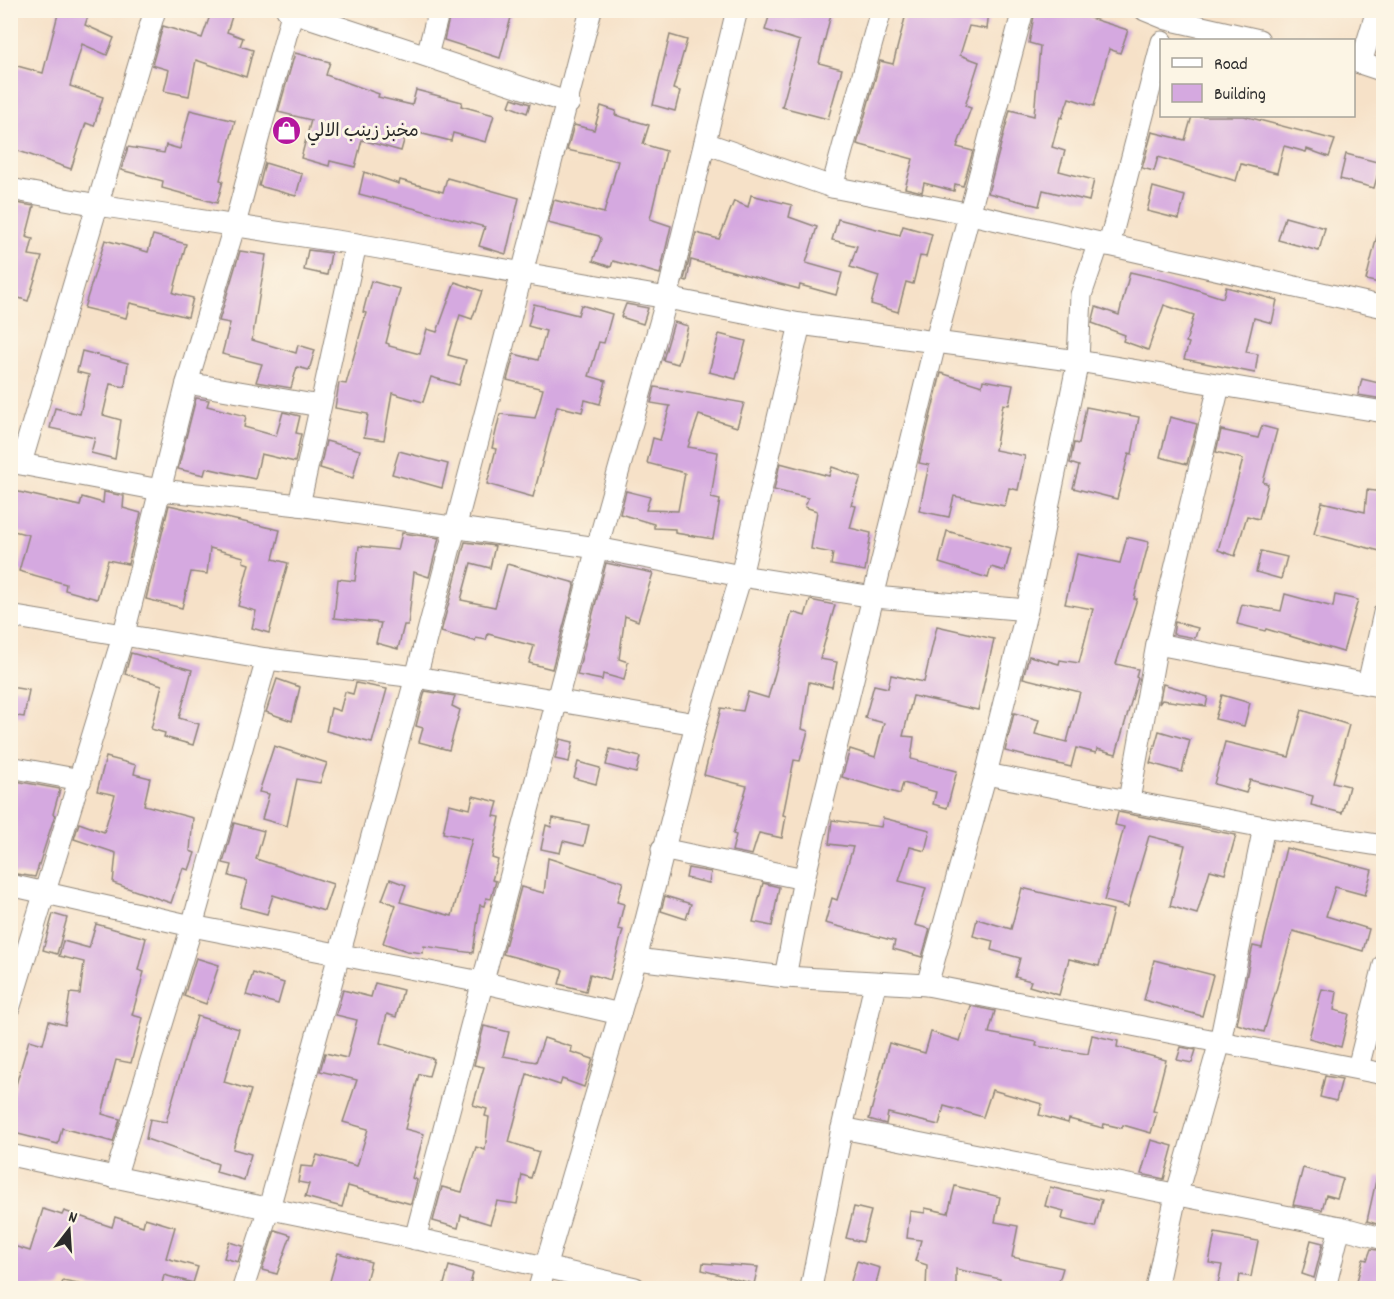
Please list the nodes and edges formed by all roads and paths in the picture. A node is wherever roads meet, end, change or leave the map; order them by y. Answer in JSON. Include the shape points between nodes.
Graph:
{"nodes":[{"id":1,"x":154,"y":10,"type":"edge"},
{"id":2,"x":439,"y":10,"type":"edge"},
{"id":3,"x":591,"y":10,"type":"edge"},
{"id":4,"x":737,"y":10,"type":"edge"},
{"id":5,"x":881,"y":10,"type":"edge"},
{"id":6,"x":1023,"y":10,"type":"edge"},
{"id":7,"x":1145,"y":10,"type":"edge"},
{"id":8,"x":1377,"y":10,"type":"edge"},
{"id":9,"x":291,"y":11,"type":"edge"},
{"id":10,"x":1167,"y":19,"type":"junction"},
{"id":11,"x":1214,"y":20,"type":"edge"},
{"id":12,"x":1162,"y":39,"type":"edge"},
{"id":13,"x":1257,"y":39,"type":"edge"},
{"id":14,"x":1160,"y":49,"type":"edge"},
{"id":15,"x":427,"y":55,"type":"junction"},
{"id":16,"x":1357,"y":62,"type":"edge"},
{"id":17,"x":1383,"y":71,"type":"edge"},
{"id":18,"x":569,"y":103,"type":"junction"},
{"id":19,"x":705,"y":142,"type":"junction"},
{"id":20,"x":832,"y":187,"type":"junction"},
{"id":21,"x":10,"y":189,"type":"edge"},
{"id":22,"x":98,"y":205,"type":"junction"},
{"id":23,"x":970,"y":214,"type":"junction"},
{"id":24,"x":235,"y":224,"type":"junction"},
{"id":25,"x":356,"y":244,"type":"junction"},
{"id":26,"x":1109,"y":245,"type":"junction"},
{"id":27,"x":524,"y":274,"type":"junction"},
{"id":28,"x":667,"y":298,"type":"junction"},
{"id":29,"x":1383,"y":307,"type":"edge"},
{"id":30,"x":800,"y":324,"type":"junction"},
{"id":31,"x":935,"y":344,"type":"junction"},
{"id":32,"x":1078,"y":361,"type":"junction"},
{"id":33,"x":187,"y":383,"type":"junction"},
{"id":34,"x":1219,"y":386,"type":"junction"},
{"id":35,"x":321,"y":406,"type":"junction"},
{"id":36,"x":1383,"y":412,"type":"edge"},
{"id":37,"x":16,"y":463,"type":"edge"},
{"id":38,"x":160,"y":490,"type":"junction"},
{"id":39,"x":299,"y":505,"type":"junction"},
{"id":40,"x":455,"y":529,"type":"junction"},
{"id":41,"x":597,"y":548,"type":"junction"},
{"id":42,"x":741,"y":576,"type":"junction"},
{"id":43,"x":874,"y":597,"type":"junction"},
{"id":44,"x":1027,"y":610,"type":"junction"},
{"id":45,"x":1383,"y":613,"type":"edge"},
{"id":46,"x":10,"y":616,"type":"edge"},
{"id":47,"x":124,"y":633,"type":"junction"},
{"id":48,"x":1157,"y":645,"type":"junction"},
{"id":49,"x":267,"y":659,"type":"junction"},
{"id":50,"x":416,"y":677,"type":"junction"},
{"id":51,"x":1376,"y":685,"type":"edge"},
{"id":52,"x":557,"y":699,"type":"junction"},
{"id":53,"x":696,"y":724,"type":"junction"},
{"id":54,"x":10,"y":767,"type":"edge"},
{"id":55,"x":986,"y":774,"type":"junction"},
{"id":56,"x":81,"y":780,"type":"junction"},
{"id":57,"x":1129,"y":800,"type":"junction"},
{"id":58,"x":1264,"y":828,"type":"junction"},
{"id":59,"x":1383,"y":846,"type":"edge"},
{"id":60,"x":662,"y":849,"type":"junction"},
{"id":61,"x":804,"y":879,"type":"junction"},
{"id":62,"x":10,"y":885,"type":"edge"},
{"id":63,"x":43,"y":892,"type":"junction"},
{"id":64,"x":192,"y":926,"type":"junction"},
{"id":65,"x":338,"y":955,"type":"junction"},
{"id":66,"x":636,"y":959,"type":"junction"},
{"id":67,"x":785,"y":977,"type":"junction"},
{"id":68,"x":1382,"y":977,"type":"edge"},
{"id":69,"x":481,"y":982,"type":"junction"},
{"id":70,"x":875,"y":984,"type":"junction"},
{"id":71,"x":927,"y":985,"type":"junction"},
{"id":72,"x":10,"y":1006,"type":"edge"},
{"id":73,"x":620,"y":1014,"type":"junction"},
{"id":74,"x":1220,"y":1042,"type":"junction"},
{"id":75,"x":1358,"y":1068,"type":"junction"},
{"id":76,"x":1383,"y":1074,"type":"edge"},
{"id":77,"x":842,"y":1128,"type":"junction"},
{"id":78,"x":10,"y":1155,"type":"edge"},
{"id":79,"x":116,"y":1178,"type":"junction"},
{"id":80,"x":1176,"y":1196,"type":"junction"},
{"id":81,"x":269,"y":1208,"type":"junction"},
{"id":82,"x":1340,"y":1227,"type":"junction"},
{"id":83,"x":415,"y":1239,"type":"junction"},
{"id":84,"x":1383,"y":1239,"type":"edge"},
{"id":85,"x":544,"y":1266,"type":"junction"},
{"id":86,"x":243,"y":1288,"type":"edge"},
{"id":87,"x":539,"y":1288,"type":"edge"},
{"id":88,"x":635,"y":1288,"type":"edge"},
{"id":89,"x":811,"y":1288,"type":"edge"},
{"id":90,"x":1156,"y":1288,"type":"edge"},
{"id":91,"x":1325,"y":1288,"type":"edge"}],
"edges":[{"from":1,"to":22,"type":"street"},
{"from":2,"to":15,"type":"street"},
{"from":3,"to":18,"type":"street"},
{"from":4,"to":19,"type":"street"},
{"from":5,"to":20,"type":"street"},
{"from":6,"to":23,"type":"street"},
{"from":7,"to":10,"type":"street"},
{"from":8,"to":16,"type":"street"},
{"from":9,"to":15,"type":"street"},
{"from":9,"to":24,"type":"street"},
{"from":10,"to":11,"type":"street"},
{"from":10,"to":12,"type":"street"},
{"from":11,"to":13,"type":"street"},
{"from":14,"to":26,"type":"street"},
{"from":15,"to":18,"type":"street"},
{"from":16,"to":17,"type":"street"},
{"from":18,"to":27,"type":"street"},
{"from":19,"to":20,"type":"street"},
{"from":19,"to":28,"type":"street"},
{"from":20,"to":23,"type":"street"},
{"from":21,"to":22,"type":"street"},
{"from":22,"to":24,"type":"street"},
{"from":22,"to":37,"type":"street"},
{"from":23,"to":26,"type":"street"},
{"from":23,"to":31,"type":"street"},
{"from":24,"to":25,"type":"street"},
{"from":24,"to":33,"type":"street"},
{"from":25,"to":27,"type":"street"},
{"from":25,"to":35,"type":"street"},
{"from":26,"to":29,"type":"street"},
{"from":26,"to":32,"type":"street","via":[[1098,245],[1087,273],[1081,296]]},
{"from":27,"to":28,"type":"street"},
{"from":27,"to":40,"type":"street"},
{"from":28,"to":30,"type":"street"},
{"from":28,"to":41,"type":"street"},
{"from":30,"to":31,"type":"street"},
{"from":30,"to":42,"type":"street"},
{"from":31,"to":32,"type":"street"},
{"from":31,"to":43,"type":"street"},
{"from":32,"to":34,"type":"street"},
{"from":32,"to":44,"type":"street"},
{"from":33,"to":35,"type":"street"},
{"from":33,"to":38,"type":"street"},
{"from":34,"to":36,"type":"street"},
{"from":34,"to":48,"type":"street"},
{"from":35,"to":39,"type":"street"},
{"from":37,"to":38,"type":"street"},
{"from":38,"to":39,"type":"street"},
{"from":38,"to":47,"type":"street"},
{"from":39,"to":40,"type":"street"},
{"from":40,"to":41,"type":"street"},
{"from":40,"to":50,"type":"street"},
{"from":41,"to":42,"type":"street"},
{"from":41,"to":52,"type":"street"},
{"from":42,"to":43,"type":"street"},
{"from":42,"to":53,"type":"street"},
{"from":43,"to":44,"type":"street"},
{"from":43,"to":61,"type":"street"},
{"from":44,"to":55,"type":"street"},
{"from":45,"to":51,"type":"street"},
{"from":46,"to":47,"type":"street"},
{"from":47,"to":49,"type":"street"},
{"from":47,"to":56,"type":"street"},
{"from":48,"to":51,"type":"street"},
{"from":48,"to":57,"type":"street"},
{"from":49,"to":50,"type":"street"},
{"from":49,"to":64,"type":"street"},
{"from":50,"to":52,"type":"street"},
{"from":50,"to":65,"type":"street"},
{"from":52,"to":53,"type":"street"},
{"from":52,"to":69,"type":"street"},
{"from":53,"to":60,"type":"street"},
{"from":54,"to":56,"type":"street"},
{"from":55,"to":57,"type":"street"},
{"from":55,"to":71,"type":"street"},
{"from":56,"to":63,"type":"street"},
{"from":57,"to":58,"type":"street"},
{"from":58,"to":59,"type":"street"},
{"from":58,"to":74,"type":"street"},
{"from":60,"to":61,"type":"street"},
{"from":60,"to":66,"type":"street"},
{"from":61,"to":67,"type":"street"},
{"from":62,"to":63,"type":"street"},
{"from":63,"to":64,"type":"street"},
{"from":63,"to":72,"type":"street"},
{"from":64,"to":65,"type":"street"},
{"from":64,"to":79,"type":"street"},
{"from":65,"to":69,"type":"street"},
{"from":65,"to":81,"type":"street"},
{"from":66,"to":67,"type":"street"},
{"from":66,"to":73,"type":"street"},
{"from":67,"to":70,"type":"street"},
{"from":68,"to":75,"type":"street"},
{"from":69,"to":73,"type":"street"},
{"from":69,"to":83,"type":"street"},
{"from":70,"to":71,"type":"street"},
{"from":70,"to":77,"type":"street"},
{"from":71,"to":74,"type":"street"},
{"from":73,"to":85,"type":"street"},
{"from":74,"to":75,"type":"street"},
{"from":74,"to":80,"type":"street"},
{"from":75,"to":76,"type":"street"},
{"from":77,"to":80,"type":"street"},
{"from":77,"to":89,"type":"street"},
{"from":78,"to":79,"type":"street"},
{"from":79,"to":81,"type":"street"},
{"from":80,"to":82,"type":"street"},
{"from":80,"to":90,"type":"street"},
{"from":81,"to":83,"type":"street"},
{"from":81,"to":86,"type":"street"},
{"from":82,"to":84,"type":"street"},
{"from":82,"to":91,"type":"street"},
{"from":83,"to":85,"type":"street"},
{"from":85,"to":87,"type":"street"},
{"from":85,"to":88,"type":"street"}]}
